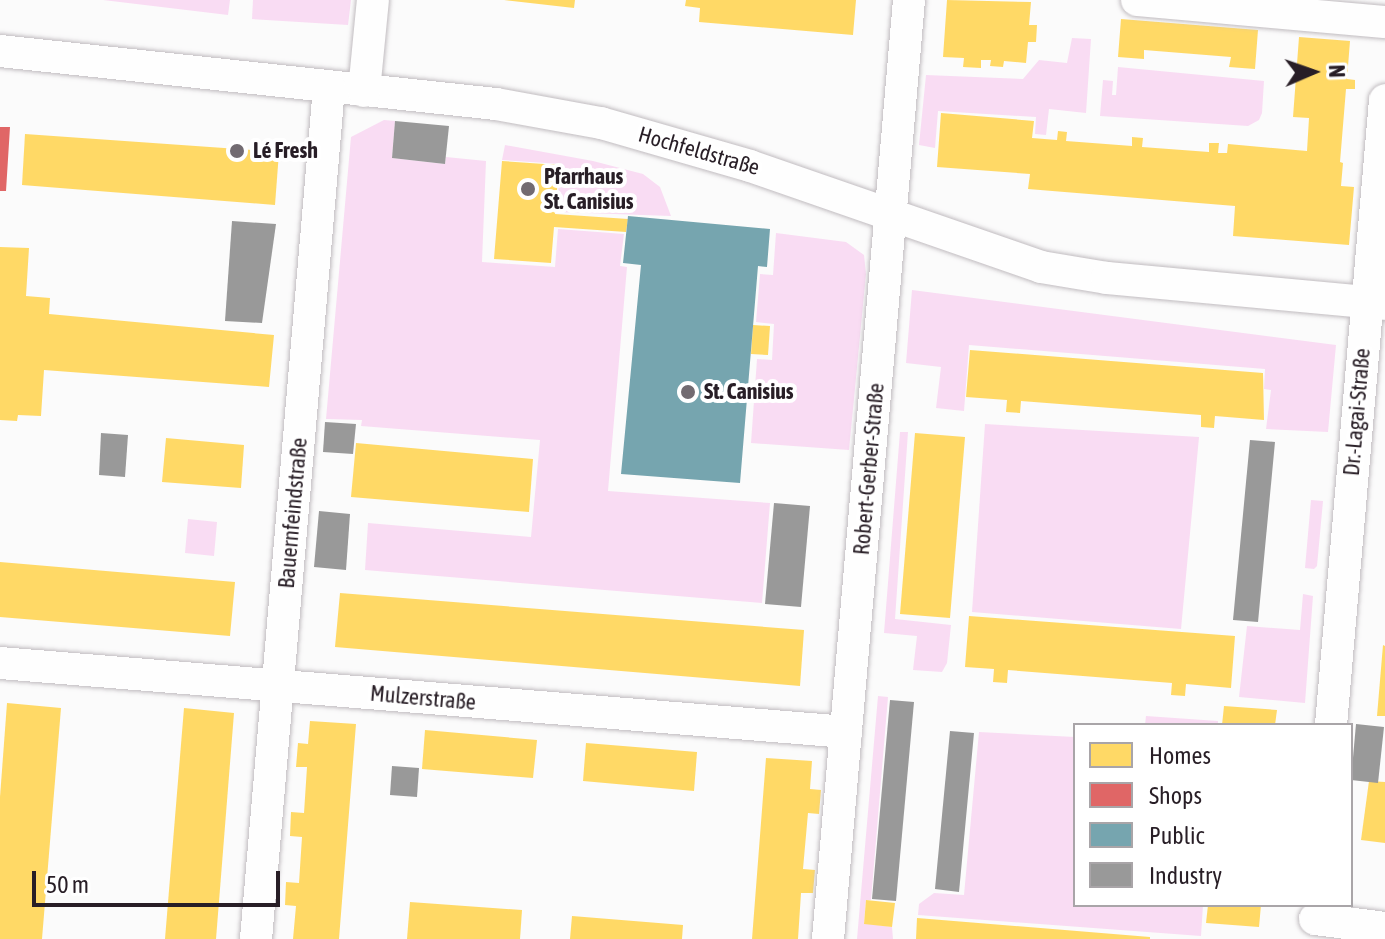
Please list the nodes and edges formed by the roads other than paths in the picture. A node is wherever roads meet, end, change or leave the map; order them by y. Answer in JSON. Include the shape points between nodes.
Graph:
{"nodes":[{"id":1,"x":373,"y":0,"type":"edge"},
{"id":2,"x":909,"y":0,"type":"edge"},
{"id":3,"x":1137,"y":0,"type":"edge"},
{"id":4,"x":1385,"y":22,"type":"edge"},
{"id":5,"x":0,"y":51,"type":"edge"},
{"id":6,"x":329,"y":87,"type":"junction"},
{"id":7,"x":364,"y":91,"type":"junction"},
{"id":8,"x":1385,"y":100,"type":"edge"},
{"id":9,"x":890,"y":212,"type":"junction"},
{"id":10,"x":1376,"y":304,"type":"edge"},
{"id":11,"x":0,"y":663,"type":"edge"},
{"id":12,"x":278,"y":685,"type":"junction"},
{"id":13,"x":1331,"y":723,"type":"edge"},
{"id":14,"x":846,"y":732,"type":"junction"},
{"id":15,"x":1315,"y":921,"type":"edge"},
{"id":16,"x":1385,"y":928,"type":"edge"},
{"id":17,"x":256,"y":939,"type":"edge"},
{"id":18,"x":828,"y":939,"type":"edge"}],
"edges":[{"from":1,"to":7,"type":"street"},
{"from":2,"to":9,"type":"street","name":"Robert-Gerber-Straße"},
{"from":3,"to":4,"type":"street"},
{"from":5,"to":6,"type":"street","name":"Hochfeldstraße"},
{"from":6,"to":7,"type":"street","name":"Hochfeldstraße"},
{"from":6,"to":12,"type":"street","name":"Bauernfeindstraße"},
{"from":7,"to":9,"type":"street","name":"Hochfeldstraße","via":[[496,104],[601,123]]},
{"from":8,"to":10,"type":"street","name":"Dr.-Lagai-Straße"},
{"from":9,"to":10,"type":"street","name":"Hochfeldstraße","via":[[1041,267]]},
{"from":9,"to":14,"type":"street","name":"Robert-Gerber-Straße"},
{"from":10,"to":13,"type":"street","name":"Dr.-Lagai-Straße"},
{"from":11,"to":12,"type":"street","name":"Mulzerstraße"},
{"from":12,"to":14,"type":"street","name":"Mulzerstraße"},
{"from":12,"to":17,"type":"street","name":"Bauernfeindstraße"},
{"from":14,"to":18,"type":"street","name":"Robert-Gerber-Straße"},
{"from":15,"to":16,"type":"street"}]}
